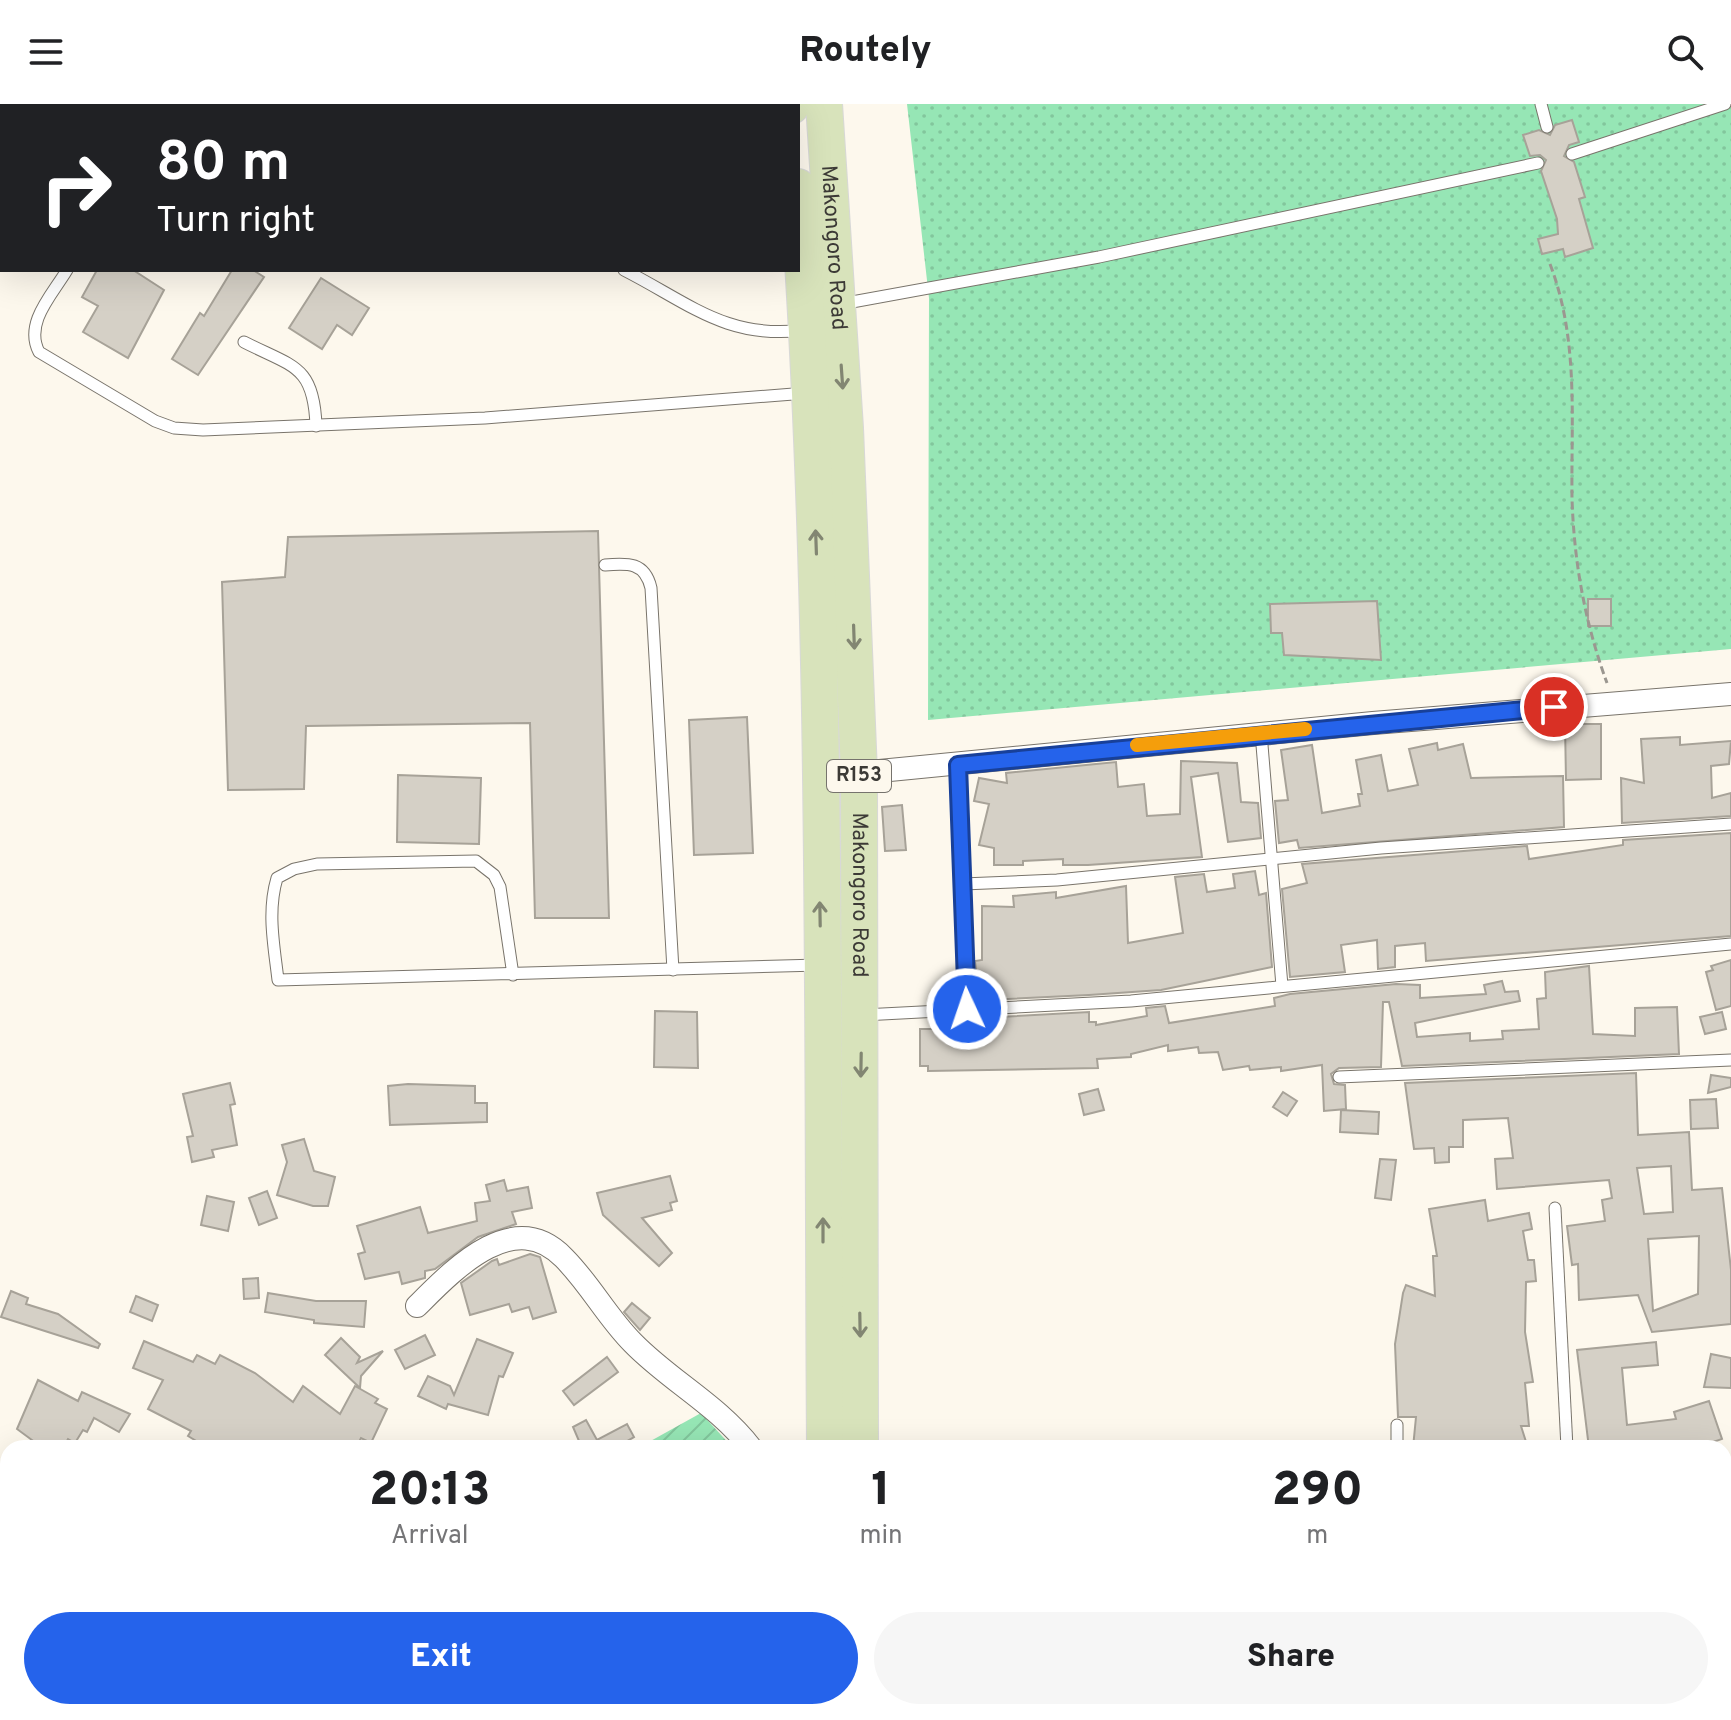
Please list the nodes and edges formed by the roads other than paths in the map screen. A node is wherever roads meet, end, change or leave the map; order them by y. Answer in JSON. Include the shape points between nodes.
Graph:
{"nodes":[{"id":1,"x":824,"y":104,"type":"edge"},
{"id":2,"x":1541,"y":104,"type":"edge"},
{"id":3,"x":1725,"y":104,"type":"edge"},
{"id":4,"x":1547,"y":127,"type":"dead end"},
{"id":5,"x":1572,"y":154,"type":"dead end"},
{"id":6,"x":1538,"y":163,"type":"dead end"},
{"id":7,"x":800,"y":213,"type":"edge"},
{"id":8,"x":66,"y":272,"type":"edge"},
{"id":9,"x":628,"y":272,"type":"edge"},
{"id":10,"x":837,"y":305,"type":"junction"},
{"id":11,"x":809,"y":329,"type":"junction"},
{"id":12,"x":244,"y":342,"type":"dead end"},
{"id":13,"x":811,"y":393,"type":"junction"},
{"id":14,"x":316,"y":426,"type":"junction"},
{"id":15,"x":605,"y":565,"type":"dead end"},
{"id":16,"x":1731,"y":694,"type":"edge"},
{"id":17,"x":1261,"y":733,"type":"junction"},
{"id":18,"x":958,"y":765,"type":"junction"},
{"id":19,"x":859,"y":773,"type":"junction"},
{"id":20,"x":1731,"y":824,"type":"edge"},
{"id":21,"x":1269,"y":858,"type":"junction"},
{"id":22,"x":963,"y":884,"type":"junction"},
{"id":23,"x":1731,"y":944,"type":"edge"},
{"id":24,"x":821,"y":965,"type":"junction"},
{"id":25,"x":673,"y":970,"type":"junction"},
{"id":26,"x":513,"y":975,"type":"junction"},
{"id":27,"x":1282,"y":986,"type":"junction"},
{"id":28,"x":967,"y":1009,"type":"junction"},
{"id":29,"x":862,"y":1015,"type":"junction"},
{"id":30,"x":1731,"y":1060,"type":"edge"},
{"id":31,"x":1339,"y":1077,"type":"dead end"},
{"id":32,"x":1555,"y":1208,"type":"dead end"},
{"id":33,"x":417,"y":1306,"type":"dead end"},
{"id":34,"x":1397,"y":1425,"type":"dead end"},
{"id":35,"x":744,"y":1440,"type":"edge"},
{"id":36,"x":825,"y":1440,"type":"edge"},
{"id":37,"x":860,"y":1440,"type":"edge"},
{"id":38,"x":1397,"y":1440,"type":"edge"},
{"id":39,"x":1567,"y":1440,"type":"edge"}],
"edges":[{"from":1,"to":10,"type":"main road","name":"Makongoro Road","number":"R153"},
{"from":2,"to":4,"type":"lane"},
{"from":3,"to":5,"type":"lane"},
{"from":6,"to":10,"type":"lane","via":[[1099,257]]},
{"from":7,"to":11,"type":"main road","name":"Makongoro Road","number":"R153"},
{"from":8,"to":14,"type":"lane","via":[[32,333],[48,359],[174,428]]},
{"from":9,"to":11,"type":"lane","via":[[735,328],[770,334]]},
{"from":10,"to":19,"type":"main road","name":"Makongoro Road","number":"R153","one_way":true},
{"from":11,"to":13,"type":"main road","name":"Makongoro Road","number":"R153"},
{"from":12,"to":14,"type":"lane","via":[[307,379]]},
{"from":13,"to":14,"type":"lane"},
{"from":24,"to":13,"type":"main road","name":"Makongoro Road","number":"R153","one_way":true},
{"from":15,"to":25,"type":"lane","via":[[641,568],[651,588]]},
{"from":16,"to":17,"type":"street"},
{"from":17,"to":18,"type":"street"},
{"from":17,"to":21,"type":"lane"},
{"from":18,"to":19,"type":"street"},
{"from":18,"to":22,"type":"lane"},
{"from":19,"to":29,"type":"main road","name":"Makongoro Road","number":"R153"},
{"from":20,"to":21,"type":"lane"},
{"from":21,"to":22,"type":"lane"},
{"from":21,"to":27,"type":"lane"},
{"from":22,"to":28,"type":"lane"},
{"from":23,"to":27,"type":"lane"},
{"from":24,"to":25,"type":"lane"},
{"from":36,"to":24,"type":"main road","name":"Makongoro Road","number":"R153","one_way":true},
{"from":25,"to":26,"type":"lane"},
{"from":26,"to":26,"type":"lane","via":[[278,980],[271,920],[277,878],[317,864],[476,861],[500,887]]},
{"from":27,"to":28,"type":"lane"},
{"from":28,"to":29,"type":"lane"},
{"from":29,"to":37,"type":"main road","name":"Makongoro Road","number":"R153","one_way":true},
{"from":30,"to":31,"type":"lane"},
{"from":32,"to":39,"type":"lane"},
{"from":33,"to":35,"type":"street","via":[[485,1248],[509,1238],[532,1237],[564,1257],[633,1344],[713,1407]]},
{"from":34,"to":38,"type":"lane"}]}
